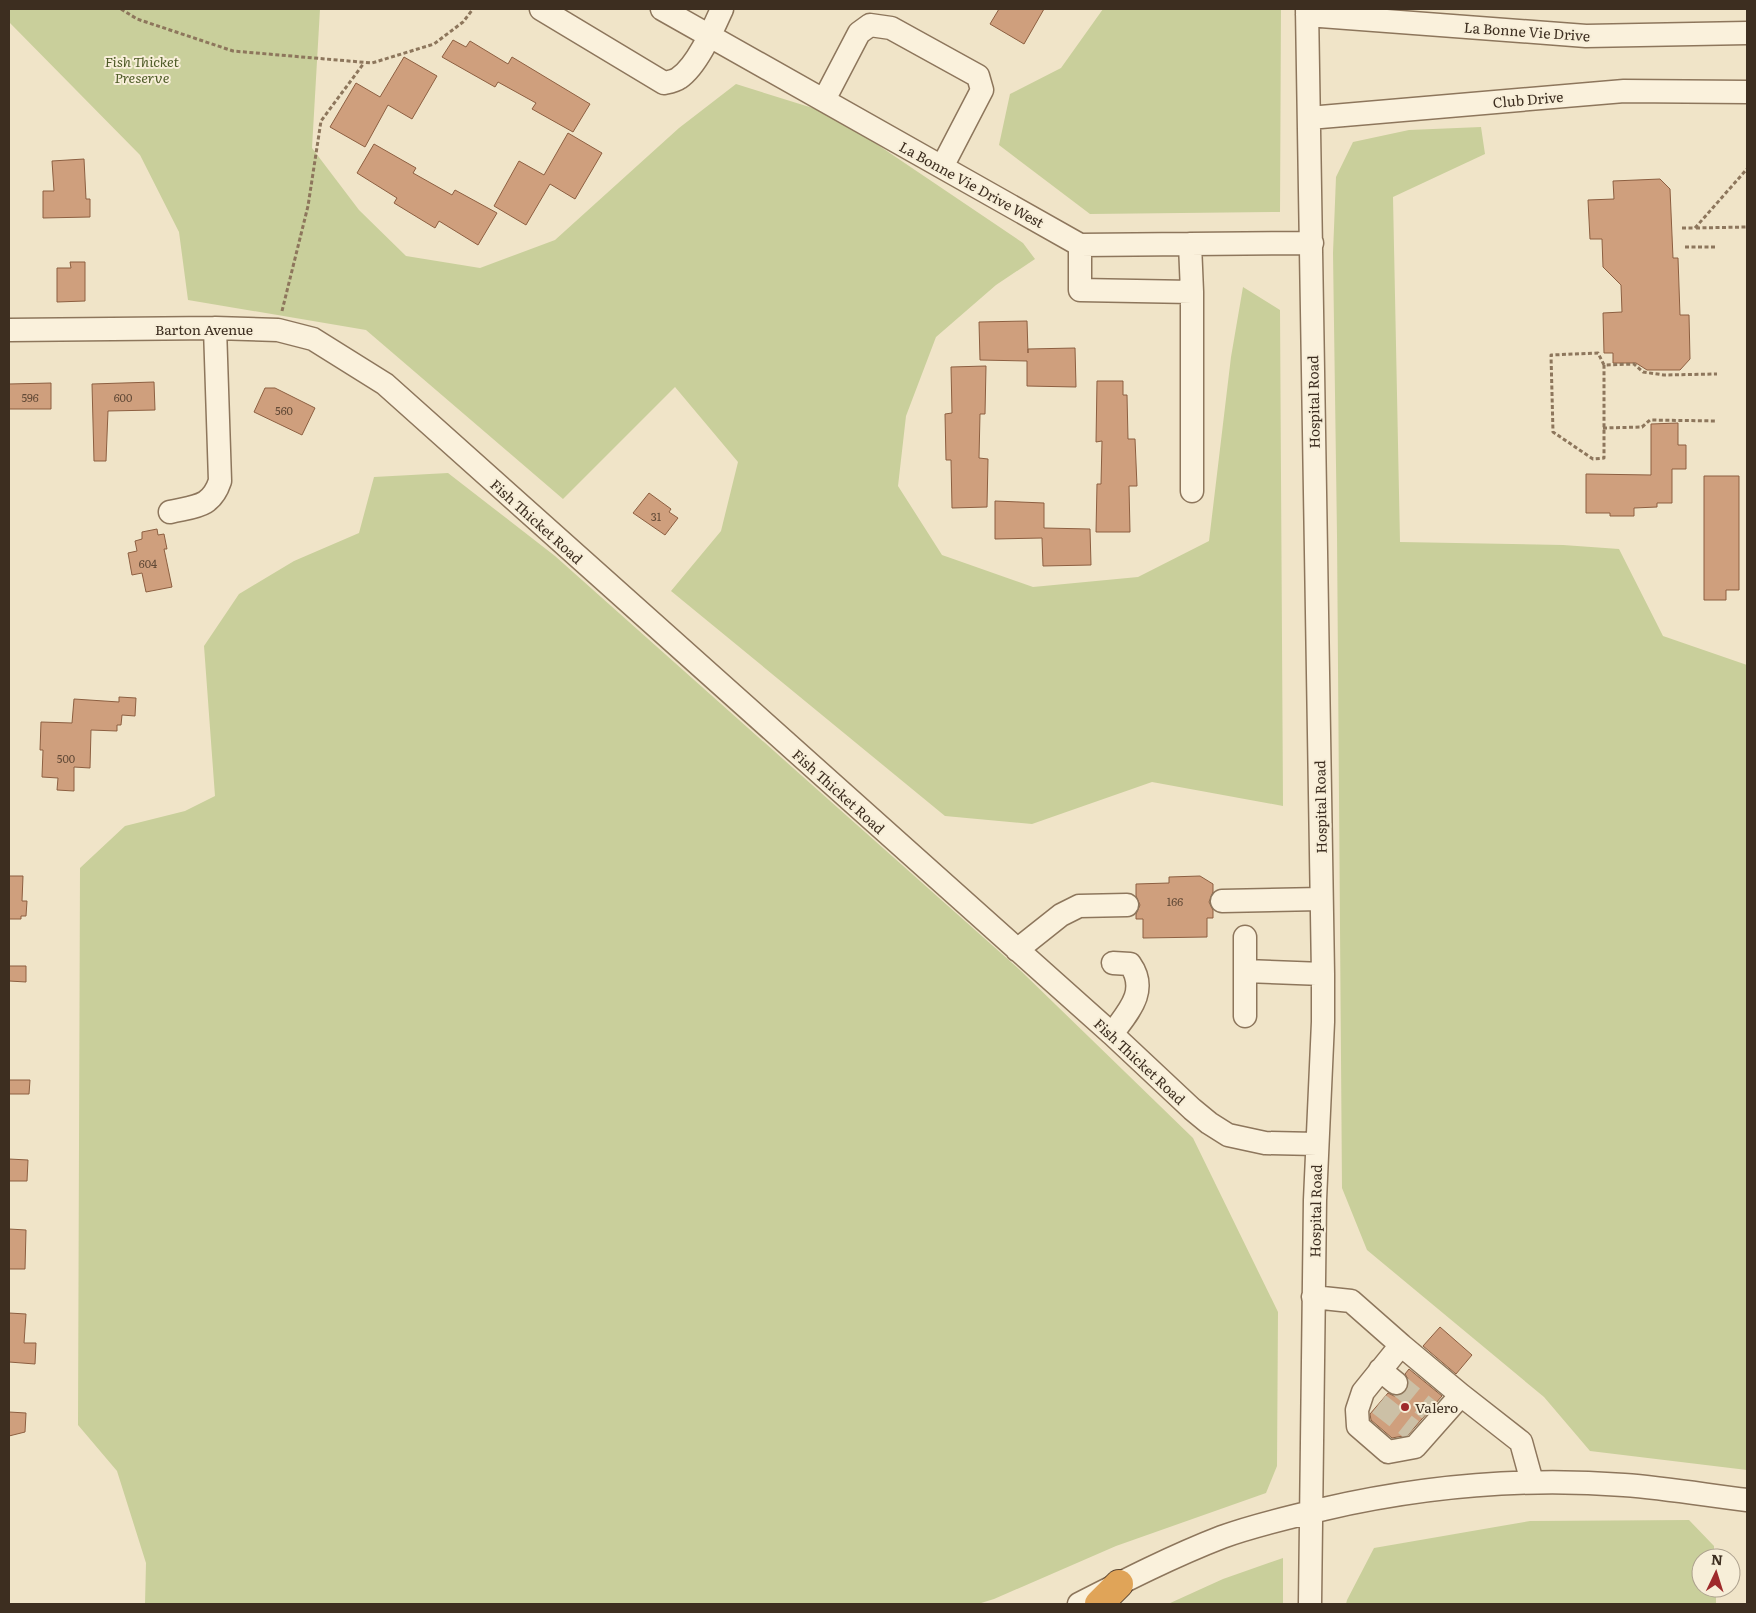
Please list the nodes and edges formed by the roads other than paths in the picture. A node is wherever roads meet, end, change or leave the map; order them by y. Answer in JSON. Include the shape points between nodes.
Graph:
{"nodes":[{"id":1,"x":540,"y":9,"type":"edge"},
{"id":2,"x":662,"y":9,"type":"edge"},
{"id":3,"x":722,"y":9,"type":"edge"},
{"id":4,"x":1307,"y":12,"type":"edge"},
{"id":5,"x":873,"y":17,"type":"edge"},
{"id":6,"x":1747,"y":33,"type":"edge"},
{"id":7,"x":710,"y":36,"type":"junction"},
{"id":8,"x":1747,"y":92,"type":"edge"},
{"id":9,"x":824,"y":100,"type":"junction"},
{"id":10,"x":1309,"y":118,"type":"junction"},
{"id":11,"x":942,"y":167,"type":"junction"},
{"id":12,"x":1312,"y":243,"type":"junction"},
{"id":13,"x":1190,"y":244,"type":"junction"},
{"id":14,"x":1080,"y":245,"type":"junction"},
{"id":15,"x":1192,"y":292,"type":"junction"},
{"id":16,"x":215,"y":328,"type":"junction"},
{"id":17,"x":9,"y":330,"type":"edge"},
{"id":18,"x":384,"y":384,"type":"joint"},
{"id":19,"x":1192,"y":492,"type":"dead end"},
{"id":20,"x":170,"y":512,"type":"dead end"},
{"id":21,"x":1321,"y":899,"type":"junction"},
{"id":22,"x":1222,"y":901,"type":"dead end"},
{"id":23,"x":1127,"y":905,"type":"dead end"},
{"id":24,"x":1244,"y":937,"type":"dead end"},
{"id":25,"x":1017,"y":950,"type":"junction"},
{"id":26,"x":1113,"y":963,"type":"dead end"},
{"id":27,"x":1245,"y":971,"type":"junction"},
{"id":28,"x":1323,"y":974,"type":"junction"},
{"id":29,"x":1245,"y":1016,"type":"dead end"},
{"id":30,"x":1112,"y":1034,"type":"junction"},
{"id":31,"x":1316,"y":1144,"type":"junction"},
{"id":32,"x":1313,"y":1297,"type":"junction"},
{"id":33,"x":1400,"y":1345,"type":"junction"},
{"id":34,"x":1461,"y":1395,"type":"junction"},
{"id":35,"x":1532,"y":1482,"type":"junction"},
{"id":36,"x":1747,"y":1500,"type":"edge"},
{"id":37,"x":1310,"y":1512,"type":"junction"},
{"id":38,"x":1119,"y":1584,"type":"junction"},
{"id":39,"x":1079,"y":1604,"type":"edge"},
{"id":40,"x":1099,"y":1604,"type":"edge"},
{"id":41,"x":1310,"y":1604,"type":"edge"}],
"edges":[{"from":1,"to":7,"type":"street","via":[[664,84],[678,79],[690,67]]},
{"from":2,"to":7,"type":"street","name":"La Bonne Vie Drive West"},
{"from":3,"to":7,"type":"street"},
{"from":4,"to":6,"type":"street","name":"La Bonne Vie Drive","via":[[1586,36]]},
{"from":4,"to":10,"type":"street","name":"Hospital Road"},
{"from":5,"to":9,"type":"street","via":[[859,33]]},
{"from":5,"to":11,"type":"street","via":[[978,76],[982,90]]},
{"from":7,"to":9,"type":"street","name":"La Bonne Vie Drive West"},
{"from":8,"to":10,"type":"street","name":"Club Drive","via":[[1624,91]]},
{"from":9,"to":11,"type":"street","name":"La Bonne Vie Drive West"},
{"from":10,"to":12,"type":"street","name":"Hospital Road"},
{"from":11,"to":14,"type":"street","name":"La Bonne Vie Drive West"},
{"from":12,"to":13,"type":"street","name":"La Bonne Vie Drive West"},
{"from":12,"to":21,"type":"street","name":"Hospital Road"},
{"from":13,"to":14,"type":"street","name":"La Bonne Vie Drive West"},
{"from":13,"to":15,"type":"street"},
{"from":14,"to":15,"type":"street","via":[[1080,290]]},
{"from":15,"to":19,"type":"street"},
{"from":16,"to":17,"type":"street","name":"Barton Avenue"},
{"from":16,"to":18,"type":"street","name":"Barton Avenue","via":[[278,330],[313,339]]},
{"from":16,"to":20,"type":"street","via":[[220,481],[214,496],[205,504]]},
{"from":18,"to":25,"type":"street","name":"Fish Thicket Road"},
{"from":21,"to":22,"type":"street"},
{"from":21,"to":28,"type":"street","name":"Hospital Road"},
{"from":23,"to":25,"type":"street","via":[[1079,906],[1061,915]]},
{"from":24,"to":27,"type":"street"},
{"from":25,"to":30,"type":"street","name":"Fish Thicket Road"},
{"from":26,"to":30,"type":"street","via":[[1130,964],[1136,973],[1137,991],[1134,1004]]},
{"from":27,"to":28,"type":"street"},
{"from":27,"to":29,"type":"street"},
{"from":28,"to":31,"type":"street","name":"Hospital Road"},
{"from":30,"to":31,"type":"street","name":"Fish Thicket Road","via":[[1192,1109],[1228,1135],[1265,1143]]},
{"from":31,"to":32,"type":"street","name":"Hospital Road"},
{"from":32,"to":33,"type":"street","via":[[1351,1302]]},
{"from":32,"to":37,"type":"street","name":"Hospital Road"},
{"from":33,"to":34,"type":"street"},
{"from":33,"to":34,"type":"street","via":[[1388,1377],[1357,1410],[1358,1426],[1388,1452],[1415,1447],[1418,1434],[1435,1414]]},
{"from":34,"to":35,"type":"street","via":[[1521,1442]]},
{"from":35,"to":36,"type":"street","via":[[1624,1485]]},
{"from":35,"to":37,"type":"street","via":[[1398,1493]]},
{"from":37,"to":38,"type":"street","via":[[1223,1537]]},
{"from":37,"to":41,"type":"street","name":"Hospital Road"},
{"from":38,"to":39,"type":"street"},
{"from":38,"to":40,"type":"highway"}]}
